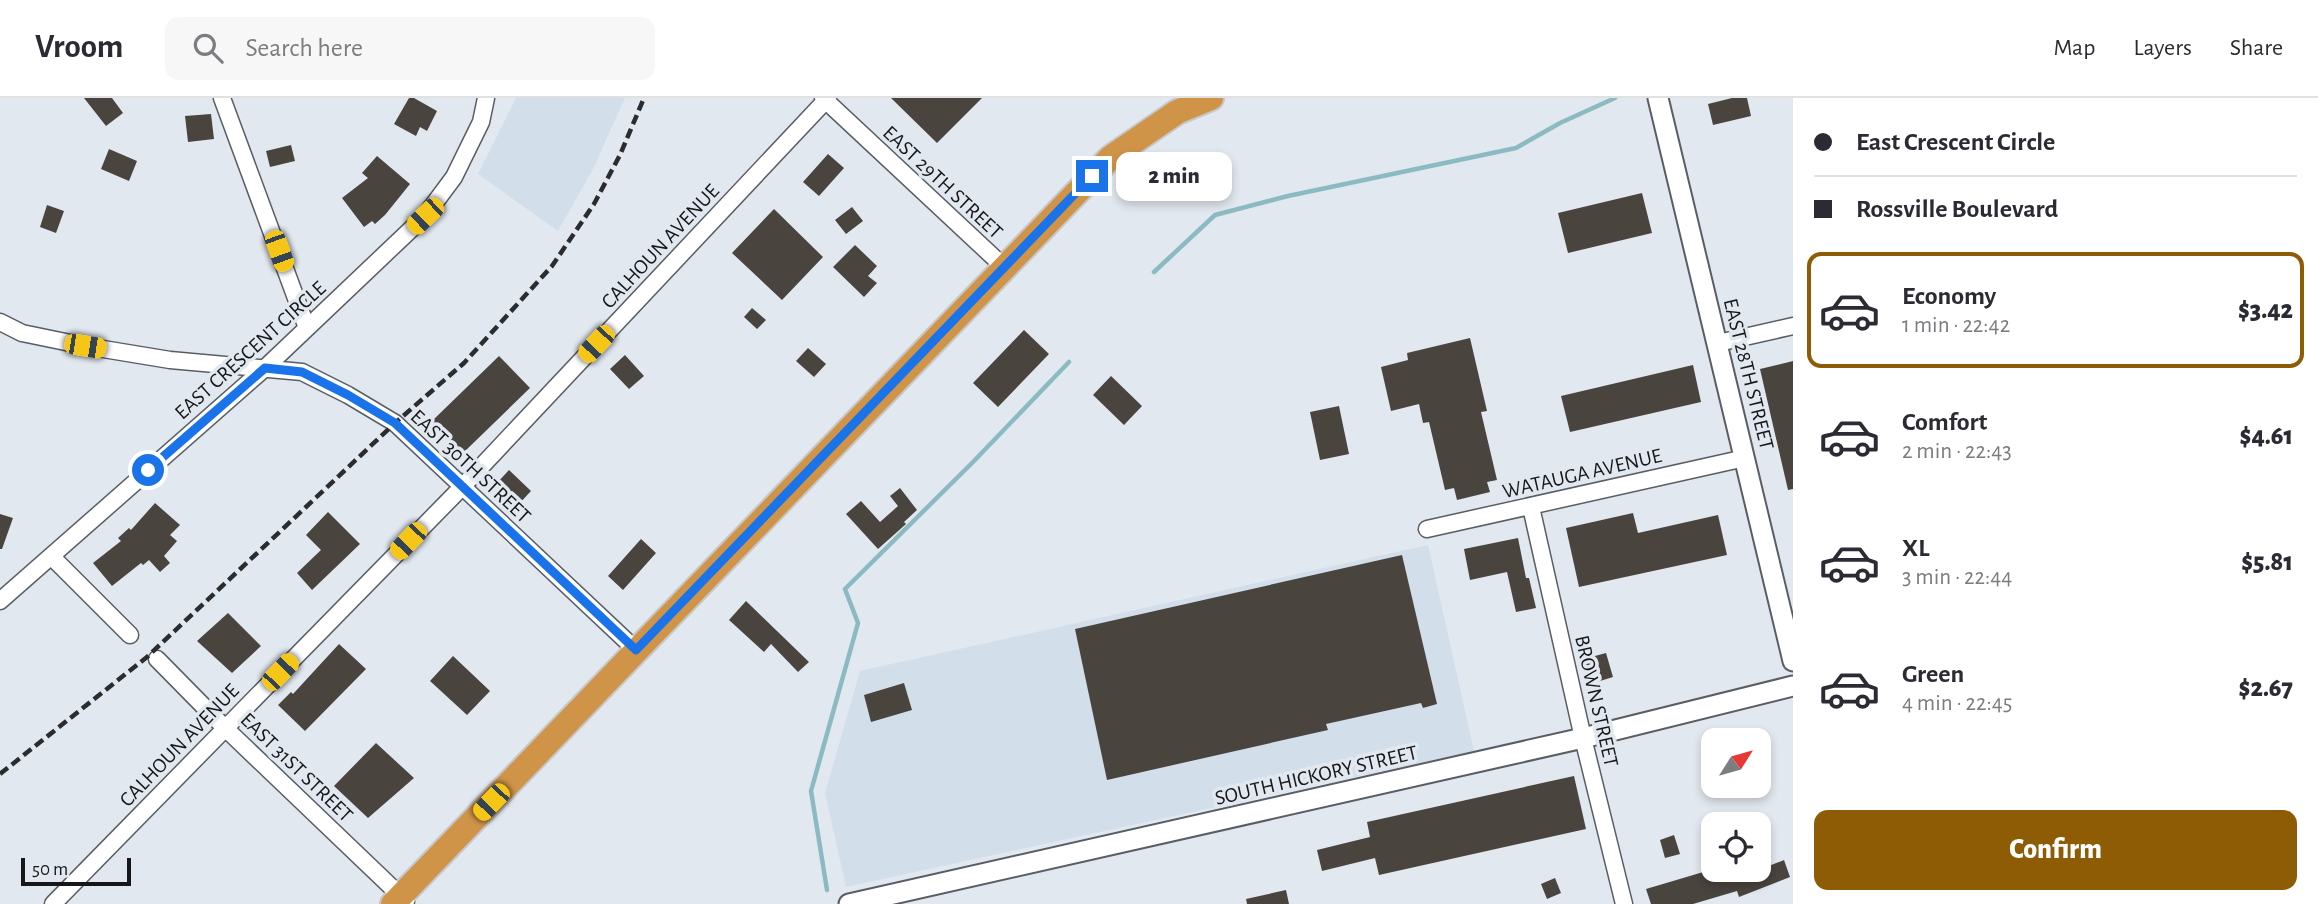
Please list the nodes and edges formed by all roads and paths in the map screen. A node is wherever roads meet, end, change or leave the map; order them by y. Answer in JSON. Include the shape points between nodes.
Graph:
{"nodes":[{"id":1,"x":222,"y":98,"type":"edge"},
{"id":2,"x":486,"y":98,"type":"edge"},
{"id":3,"x":1211,"y":98,"type":"edge"},
{"id":4,"x":1658,"y":98,"type":"edge"},
{"id":5,"x":826,"y":99,"type":"edge"},
{"id":6,"x":1004,"y":267,"type":"junction"},
{"id":7,"x":0,"y":321,"type":"edge"},
{"id":8,"x":1793,"y":326,"type":"edge"},
{"id":9,"x":307,"y":328,"type":"junction"},
{"id":10,"x":1718,"y":343,"type":"junction"},
{"id":11,"x":265,"y":368,"type":"junction"},
{"id":12,"x":1745,"y":458,"type":"junction"},
{"id":13,"x":463,"y":486,"type":"junction"},
{"id":14,"x":1531,"y":507,"type":"junction"},
{"id":15,"x":1427,"y":529,"type":"dead end"},
{"id":16,"x":51,"y":556,"type":"junction"},
{"id":17,"x":0,"y":601,"type":"edge"},
{"id":18,"x":130,"y":635,"type":"dead end"},
{"id":19,"x":636,"y":650,"type":"junction"},
{"id":20,"x":157,"y":659,"type":"dead end"},
{"id":21,"x":1793,"y":661,"type":"edge"},
{"id":22,"x":1793,"y":686,"type":"edge"},
{"id":23,"x":225,"y":728,"type":"junction"},
{"id":24,"x":1583,"y":738,"type":"junction"},
{"id":25,"x":401,"y":901,"type":"edge"},
{"id":26,"x":53,"y":904,"type":"edge"},
{"id":27,"x":849,"y":904,"type":"edge"},
{"id":28,"x":1624,"y":904,"type":"edge"}],
"edges":[{"from":1,"to":9,"type":"street"},
{"from":2,"to":9,"type":"street","name":"EAST CRESCENT CIRCLE","via":[[481,122],[454,177],[425,216]]},
{"from":3,"to":6,"type":"highway","via":[[1177,112],[1110,158]]},
{"from":4,"to":10,"type":"street","name":"EAST 28TH STREET"},
{"from":5,"to":6,"type":"street","name":"EAST 29TH STREET"},
{"from":5,"to":13,"type":"street","name":"CALHOUN AVENUE"},
{"from":6,"to":19,"type":"highway"},
{"from":7,"to":11,"type":"street","name":"EAST 30TH STREET","via":[[22,333],[85,346],[170,360]]},
{"from":8,"to":10,"type":"street"},
{"from":9,"to":11,"type":"street","name":"EAST CRESCENT CIRCLE"},
{"from":10,"to":12,"type":"street","name":"EAST 28TH STREET"},
{"from":11,"to":13,"type":"street","name":"EAST 30TH STREET","via":[[302,372],[395,423]]},
{"from":11,"to":16,"type":"street","name":"EAST CRESCENT CIRCLE"},
{"from":12,"to":14,"type":"street","name":"WATAUGA AVENUE"},
{"from":12,"to":21,"type":"street","name":"EAST 28TH STREET"},
{"from":13,"to":19,"type":"street","name":"EAST 30TH STREET"},
{"from":13,"to":23,"type":"street","name":"CALHOUN AVENUE"},
{"from":14,"to":15,"type":"street","name":"WATAUGA AVENUE"},
{"from":14,"to":24,"type":"street","name":"BROWN STREET"},
{"from":16,"to":17,"type":"street","name":"EAST CRESCENT CIRCLE"},
{"from":16,"to":18,"type":"street"},
{"from":19,"to":25,"type":"highway"},
{"from":20,"to":23,"type":"street","name":"EAST 31ST STREET"},
{"from":22,"to":24,"type":"street","name":"SOUTH HICKORY STREET"},
{"from":23,"to":25,"type":"street","name":"EAST 31ST STREET"},
{"from":23,"to":26,"type":"street","name":"CALHOUN AVENUE"},
{"from":24,"to":27,"type":"street","name":"SOUTH HICKORY STREET"},
{"from":24,"to":28,"type":"street","name":"BROWN STREET"}]}
